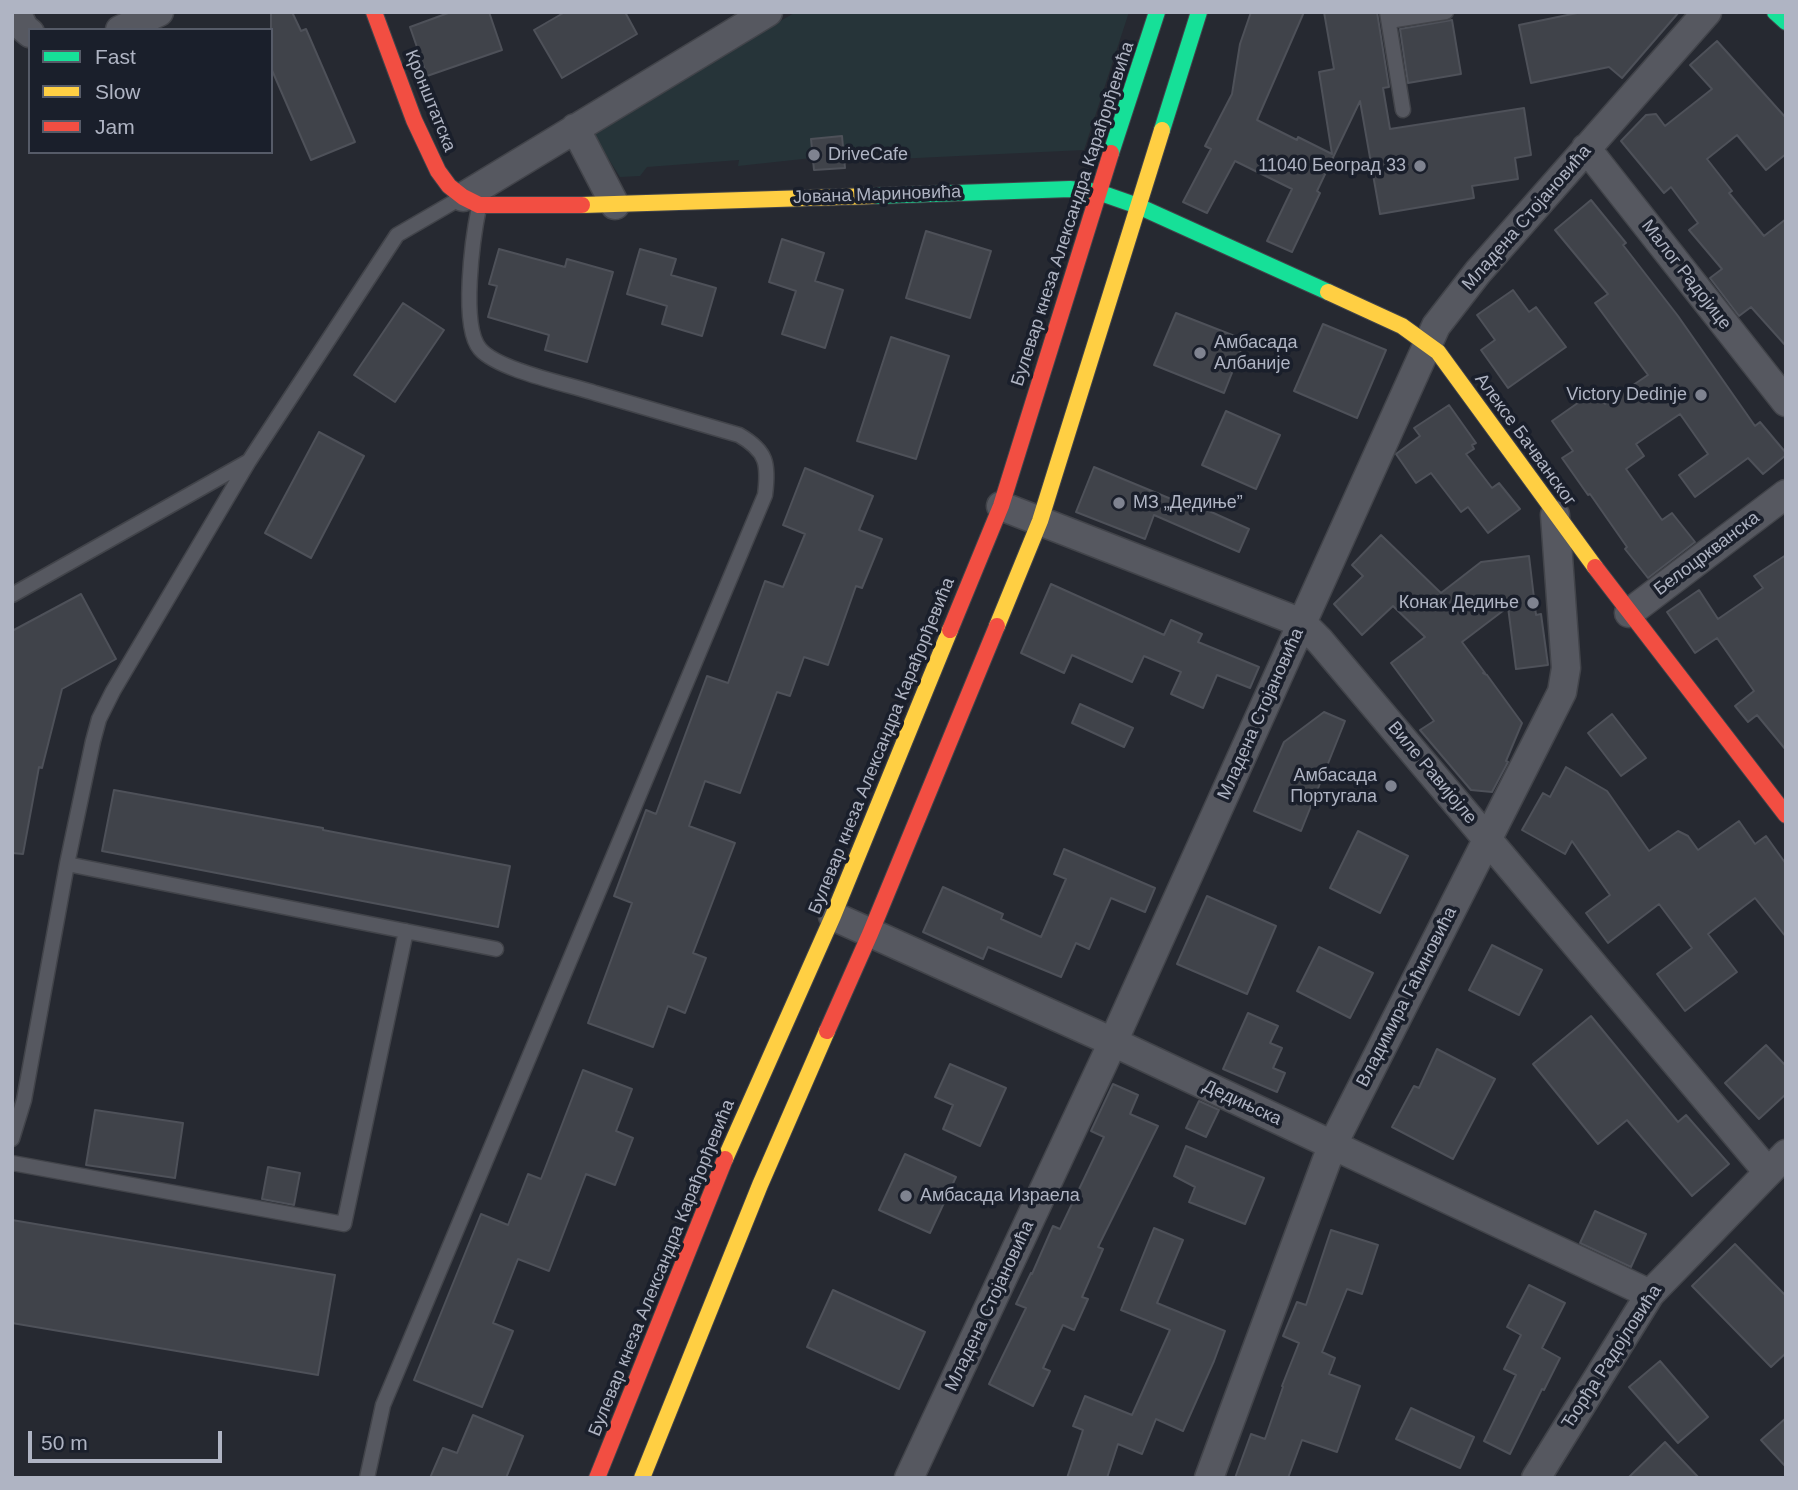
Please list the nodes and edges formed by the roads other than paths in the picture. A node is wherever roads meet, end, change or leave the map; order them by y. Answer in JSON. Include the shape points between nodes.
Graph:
{"nodes":[{"id":1,"x":16,"y":12,"type":"edge"},
{"id":2,"x":159,"y":12,"type":"edge"},
{"id":3,"x":374,"y":12,"type":"edge"},
{"id":4,"x":768,"y":12,"type":"edge"},
{"id":5,"x":1157,"y":12,"type":"edge"},
{"id":6,"x":1199,"y":12,"type":"edge"},
{"id":7,"x":1446,"y":12,"type":"edge"},
{"id":8,"x":1707,"y":12,"type":"edge"},
{"id":9,"x":1775,"y":12,"type":"edge"},
{"id":10,"x":1388,"y":17,"type":"edge"},
{"id":11,"x":1786,"y":22,"type":"edge"},
{"id":12,"x":124,"y":28,"type":"edge"},
{"id":13,"x":28,"y":31,"type":"edge"},
{"id":14,"x":1403,"y":110,"type":"dead end"},
{"id":15,"x":575,"y":128,"type":"junction"},
{"id":16,"x":1586,"y":148,"type":"junction"},
{"id":17,"x":1098,"y":192,"type":"junction"},
{"id":18,"x":471,"y":201,"type":"junction"},
{"id":19,"x":615,"y":205,"type":"junction"},
{"id":20,"x":1138,"y":206,"type":"junction"},
{"id":21,"x":1428,"y":343,"type":"junction"},
{"id":22,"x":1786,"y":402,"type":"edge"},
{"id":23,"x":249,"y":461,"type":"junction"},
{"id":24,"x":1786,"y":494,"type":"edge"},
{"id":25,"x":1001,"y":506,"type":"junction"},
{"id":26,"x":1555,"y":515,"type":"junction"},
{"id":27,"x":1040,"y":521,"type":"junction"},
{"id":28,"x":12,"y":595,"type":"edge"},
{"id":29,"x":1629,"y":613,"type":"junction"},
{"id":30,"x":1302,"y":623,"type":"junction"},
{"id":31,"x":1786,"y":815,"type":"edge"},
{"id":32,"x":1487,"y":839,"type":"junction"},
{"id":33,"x":67,"y":864,"type":"junction"},
{"id":34,"x":833,"y":916,"type":"junction"},
{"id":35,"x":406,"y":931,"type":"junction"},
{"id":36,"x":870,"y":934,"type":"junction"},
{"id":37,"x":496,"y":949,"type":"dead end"},
{"id":38,"x":1113,"y":1042,"type":"junction"},
{"id":39,"x":12,"y":1139,"type":"edge"},
{"id":40,"x":1332,"y":1146,"type":"junction"},
{"id":41,"x":12,"y":1163,"type":"edge"},
{"id":42,"x":1777,"y":1163,"type":"edge"},
{"id":43,"x":1650,"y":1294,"type":"junction"},
{"id":44,"x":367,"y":1478,"type":"edge"},
{"id":45,"x":597,"y":1478,"type":"edge"},
{"id":46,"x":642,"y":1478,"type":"edge"},
{"id":47,"x":909,"y":1478,"type":"edge"},
{"id":48,"x":1209,"y":1478,"type":"edge"},
{"id":49,"x":1536,"y":1478,"type":"edge"}],
"edges":[{"from":1,"to":13,"type":"street"},
{"from":2,"to":12,"type":"street"},
{"from":3,"to":18,"type":"street","name":"Кронштатска","via":[[438,171],[449,186]]},
{"from":4,"to":15,"type":"street"},
{"from":5,"to":17,"type":"street","name":"Булевар кнеза Александра Карађорђевића"},
{"from":6,"to":20,"type":"street"},
{"from":7,"to":10,"type":"lane"},
{"from":8,"to":16,"type":"street","name":"Младена Стојановића"},
{"from":9,"to":11,"type":"street"},
{"from":10,"to":14,"type":"lane"},
{"from":15,"to":18,"type":"street"},
{"from":15,"to":19,"type":"street"},
{"from":16,"to":21,"type":"street","name":"Младена Стојановића","via":[[1478,272]]},
{"from":16,"to":22,"type":"street","name":"Малог Радојице"},
{"from":17,"to":19,"type":"street","name":"Јована Мариновића","via":[[1048,188]]},
{"from":17,"to":20,"type":"street","name":"Јована Мариновића"},
{"from":17,"to":25,"type":"street","name":"Булевар кнеза Александра Карађорђевића"},
{"from":18,"to":19,"type":"street","name":"Јована Мариновића"},
{"from":18,"to":23,"type":"lane","via":[[397,235]]},
{"from":18,"to":44,"type":"lane","via":[[470,310],[480,349],[516,369],[739,435],[754,443],[765,457],[767,476],[760,508],[383,1405]]},
{"from":20,"to":21,"type":"street","name":"Алексе Бачванског"},
{"from":20,"to":27,"type":"street"},
{"from":21,"to":26,"type":"street","name":"Алексе Бачванског"},
{"from":21,"to":30,"type":"street","name":"Младена Стојановића"},
{"from":23,"to":28,"type":"lane"},
{"from":23,"to":33,"type":"lane","via":[[99,719]]},
{"from":24,"to":29,"type":"street","name":"Белоцркванска"},
{"from":25,"to":27,"type":"street","name":"Виле Равијојле"},
{"from":25,"to":34,"type":"street","name":"Булевар кнеза Александра Карађорђевића"},
{"from":26,"to":29,"type":"street","name":"Алексе Бачванског"},
{"from":26,"to":32,"type":"street","name":"Владимира Гаћиновића","via":[[1565,679],[1557,705]]},
{"from":27,"to":30,"type":"street","name":"Виле Равијојле"},
{"from":27,"to":36,"type":"street"},
{"from":29,"to":31,"type":"street","name":"Алексе Бачванског"},
{"from":30,"to":32,"type":"street","name":"Виле Равијојле"},
{"from":30,"to":38,"type":"street","name":"Младена Стојановића"},
{"from":32,"to":40,"type":"street","name":"Владимира Гаћиновића"},
{"from":32,"to":42,"type":"street","name":"Виле Равијојле"},
{"from":33,"to":35,"type":"lane"},
{"from":33,"to":39,"type":"lane","via":[[24,1100]]},
{"from":34,"to":36,"type":"street","name":"Дедињска"},
{"from":34,"to":45,"type":"street","name":"Булевар кнеза Александра Карађорђевића","via":[[727,1155]]},
{"from":35,"to":37,"type":"lane"},
{"from":35,"to":41,"type":"lane","via":[[344,1224]]},
{"from":36,"to":38,"type":"street","name":"Дедињска"},
{"from":36,"to":46,"type":"street","via":[[760,1185]]},
{"from":38,"to":40,"type":"street","name":"Дедињска"},
{"from":38,"to":47,"type":"street","name":"Младена Стојановића"},
{"from":40,"to":43,"type":"street","name":"Дедињска"},
{"from":40,"to":48,"type":"street","name":"Владимира Гаћиновића"},
{"from":42,"to":43,"type":"street","name":"Ђорђа Радојловића"},
{"from":43,"to":49,"type":"street","name":"Ђорђа Радојловића"}]}
